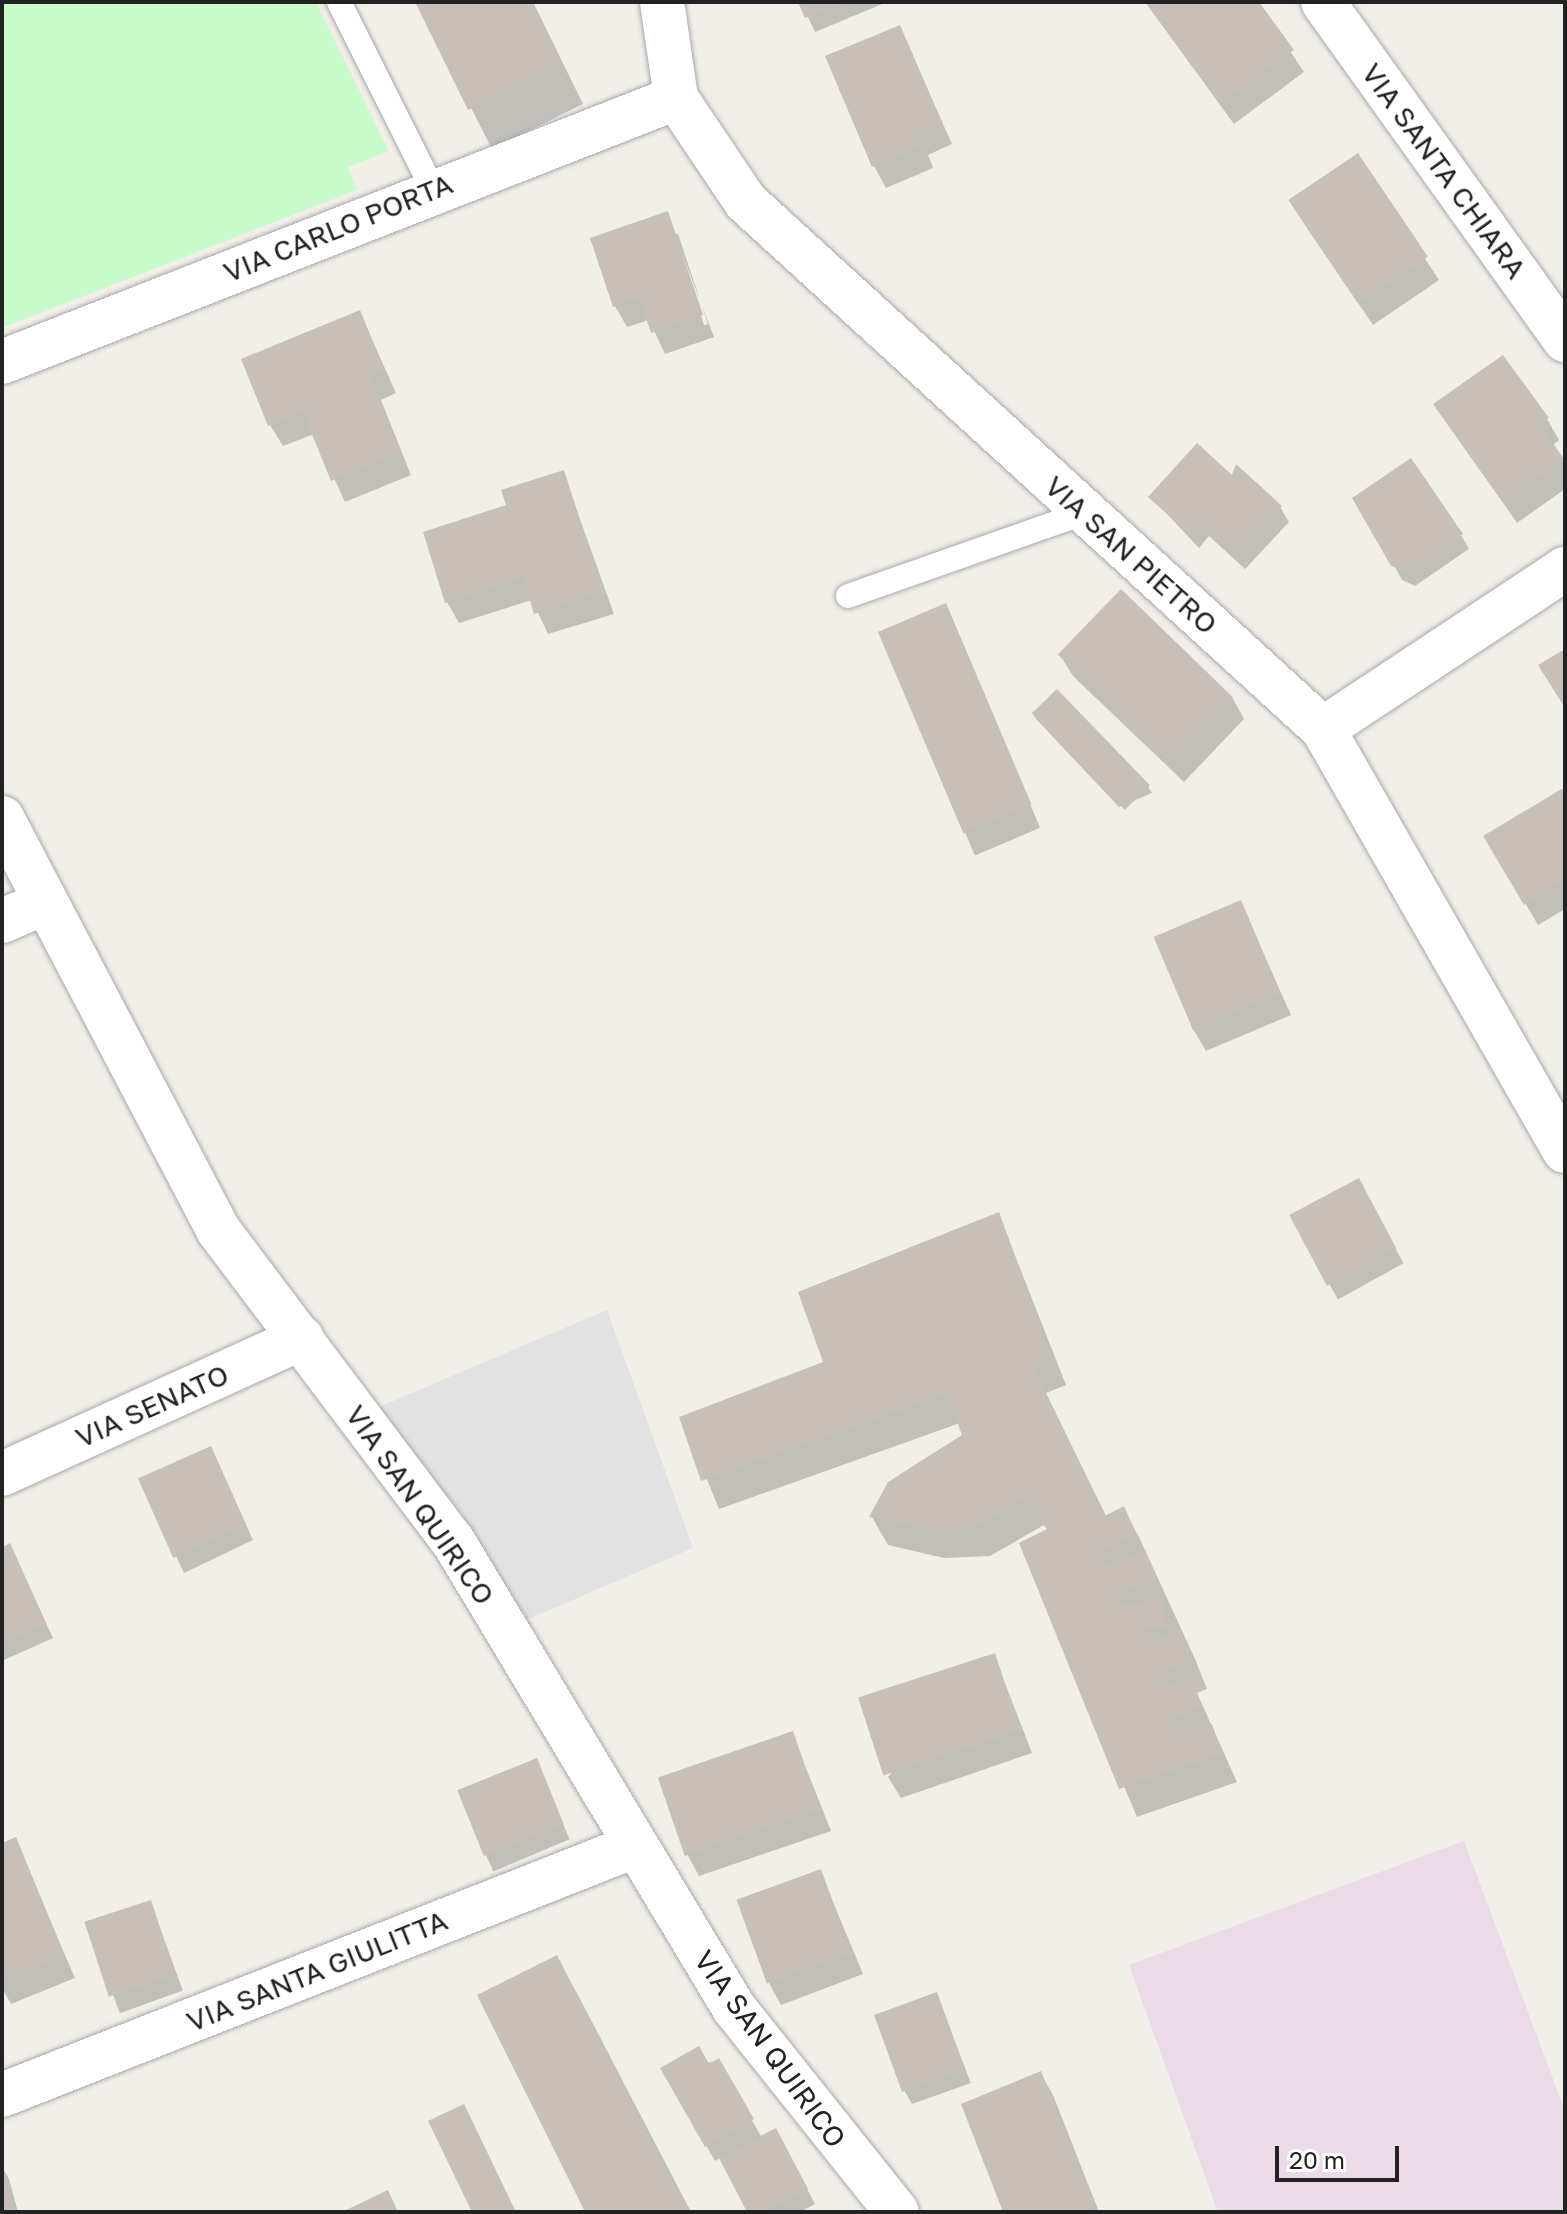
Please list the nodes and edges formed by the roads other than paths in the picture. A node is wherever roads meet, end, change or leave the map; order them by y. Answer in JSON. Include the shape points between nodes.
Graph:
{"nodes":[{"id":1,"x":339,"y":2,"type":"edge"},
{"id":2,"x":662,"y":2,"type":"edge"},
{"id":3,"x":1323,"y":2,"type":"edge"},
{"id":4,"x":676,"y":98,"type":"junction"},
{"id":5,"x":433,"y":190,"type":"junction"},
{"id":6,"x":1565,"y":340,"type":"edge"},
{"id":7,"x":2,"y":362,"type":"edge"},
{"id":8,"x":1084,"y":513,"type":"junction"},
{"id":9,"x":1565,"y":569,"type":"edge"},
{"id":10,"x":848,"y":596,"type":"dead end"},
{"id":11,"x":1323,"y":729,"type":"junction"},
{"id":12,"x":2,"y":818,"type":"edge"},
{"id":13,"x":44,"y":903,"type":"junction"},
{"id":14,"x":2,"y":921,"type":"edge"},
{"id":15,"x":1553,"y":1097,"type":"edge"},
{"id":16,"x":1565,"y":1151,"type":"edge"},
{"id":17,"x":302,"y":1338,"type":"junction"},
{"id":18,"x":2,"y":1474,"type":"edge"},
{"id":19,"x":632,"y":1847,"type":"junction"},
{"id":20,"x":2,"y":2095,"type":"edge"},
{"id":21,"x":897,"y":2212,"type":"edge"}],
"edges":[{"from":1,"to":5,"type":"lane"},
{"from":2,"to":4,"type":"street","name":"VIA SAN PIETRO"},
{"from":3,"to":6,"type":"street","name":"VIA SANTA CHIARA"},
{"from":4,"to":5,"type":"street","name":"VIA CARLO PORTA"},
{"from":4,"to":8,"type":"street","name":"VIA SAN PIETRO","via":[[746,202]]},
{"from":5,"to":7,"type":"street","name":"VIA CARLO PORTA"},
{"from":8,"to":10,"type":"lane"},
{"from":8,"to":11,"type":"street","name":"VIA SAN PIETRO"},
{"from":9,"to":11,"type":"street"},
{"from":11,"to":15,"type":"street","name":"VIA SAN PIETRO"},
{"from":12,"to":13,"type":"street","name":"VIA SAN QUIRICO"},
{"from":13,"to":14,"type":"street"},
{"from":13,"to":17,"type":"street","name":"VIA SAN QUIRICO","via":[[194,1192]]},
{"from":15,"to":16,"type":"street","name":"VIA SAN PIETRO"},
{"from":17,"to":18,"type":"street","name":"VIA SENATO"},
{"from":17,"to":19,"type":"street","name":"VIA SAN QUIRICO","via":[[453,1541]]},
{"from":19,"to":20,"type":"street","name":"VIA SANTA GIULITTA"},
{"from":19,"to":21,"type":"street","name":"VIA SAN QUIRICO","via":[[734,2008]]}]}
